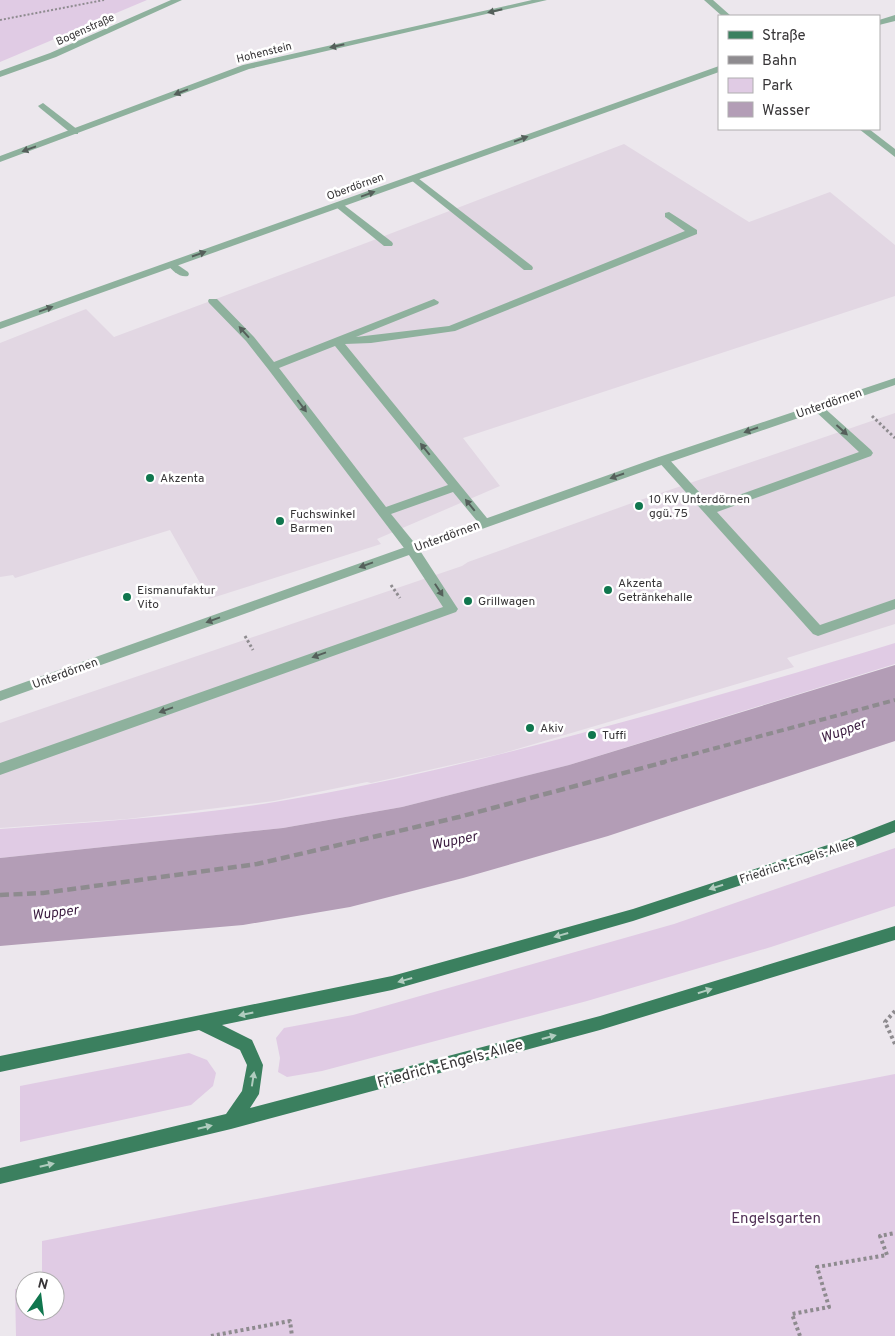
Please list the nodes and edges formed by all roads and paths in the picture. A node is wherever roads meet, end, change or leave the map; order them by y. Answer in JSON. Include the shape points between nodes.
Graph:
{"nodes":[{"id":1,"x":104,"y":0,"type":"edge"},
{"id":2,"x":178,"y":0,"type":"edge"},
{"id":3,"x":543,"y":0,"type":"edge"},
{"id":4,"x":708,"y":0,"type":"edge"},
{"id":5,"x":727,"y":15,"type":"edge"},
{"id":6,"x":895,"y":18,"type":"edge"},
{"id":7,"x":0,"y":20,"type":"edge"},
{"id":8,"x":880,"y":23,"type":"edge"},
{"id":9,"x":718,"y":69,"type":"edge"},
{"id":10,"x":0,"y":74,"type":"edge"},
{"id":11,"x":43,"y":106,"type":"dead end"},
{"id":12,"x":865,"y":130,"type":"edge"},
{"id":13,"x":75,"y":132,"type":"junction"},
{"id":14,"x":895,"y":154,"type":"edge"},
{"id":15,"x":0,"y":160,"type":"edge"},
{"id":16,"x":414,"y":178,"type":"junction"},
{"id":17,"x":340,"y":204,"type":"junction"},
{"id":18,"x":669,"y":215,"type":"dead end"},
{"id":19,"x":388,"y":244,"type":"dead end"},
{"id":20,"x":172,"y":264,"type":"junction"},
{"id":21,"x":528,"y":268,"type":"dead end"},
{"id":22,"x":184,"y":274,"type":"dead end"},
{"id":23,"x":213,"y":301,"type":"dead end"},
{"id":24,"x":434,"y":302,"type":"dead end"},
{"id":25,"x":0,"y":326,"type":"edge"},
{"id":26,"x":337,"y":341,"type":"junction"},
{"id":27,"x":272,"y":367,"type":"junction"},
{"id":28,"x":895,"y":381,"type":"edge"},
{"id":29,"x":817,"y":407,"type":"junction"},
{"id":30,"x":663,"y":460,"type":"junction"},
{"id":31,"x":456,"y":487,"type":"junction"},
{"id":32,"x":710,"y":510,"type":"junction"},
{"id":33,"x":383,"y":512,"type":"junction"},
{"id":34,"x":485,"y":522,"type":"junction"},
{"id":35,"x":412,"y":549,"type":"junction"},
{"id":36,"x":895,"y":604,"type":"edge"},
{"id":37,"x":0,"y":696,"type":"edge"},
{"id":38,"x":0,"y":769,"type":"edge"},
{"id":39,"x":895,"y":826,"type":"edge"},
{"id":40,"x":895,"y":933,"type":"edge"},
{"id":41,"x":895,"y":1010,"type":"edge"},
{"id":42,"x":201,"y":1024,"type":"junction"},
{"id":43,"x":895,"y":1044,"type":"edge"},
{"id":44,"x":0,"y":1064,"type":"edge"},
{"id":45,"x":231,"y":1121,"type":"junction"},
{"id":46,"x":0,"y":1176,"type":"edge"},
{"id":47,"x":895,"y":1233,"type":"edge"},
{"id":48,"x":211,"y":1336,"type":"edge"},
{"id":49,"x":292,"y":1336,"type":"edge"},
{"id":50,"x":800,"y":1336,"type":"edge"}],
"edges":[{"from":1,"to":7,"type":"path"},
{"from":2,"to":10,"type":"street","name":"Bogenstraße","via":[[53,55]]},
{"from":3,"to":13,"type":"street","name":"Hohenstein","one_way":true,"via":[[246,67]]},
{"from":4,"to":5,"type":"street"},
{"from":6,"to":8,"type":"street"},
{"from":16,"to":9,"type":"street","name":"Oberdörnen","one_way":true},
{"from":11,"to":13,"type":"street"},
{"from":12,"to":14,"type":"street"},
{"from":13,"to":15,"type":"street","name":"Hohenstein","one_way":true},
{"from":17,"to":16,"type":"street","name":"Oberdörnen","one_way":true},
{"from":16,"to":21,"type":"street"},
{"from":17,"to":19,"type":"street"},
{"from":20,"to":17,"type":"street","name":"Oberdörnen","one_way":true},
{"from":18,"to":26,"type":"street","via":[[692,232],[452,330]]},
{"from":20,"to":22,"type":"street"},
{"from":25,"to":20,"type":"street","name":"Oberdörnen","one_way":true},
{"from":27,"to":23,"type":"street","one_way":true},
{"from":24,"to":26,"type":"street"},
{"from":26,"to":27,"type":"lane"},
{"from":31,"to":26,"type":"street","one_way":true},
{"from":27,"to":33,"type":"lane","one_way":true},
{"from":28,"to":29,"type":"street","name":"Unterdörnen"},
{"from":29,"to":30,"type":"street","name":"Unterdörnen","one_way":true},
{"from":29,"to":32,"type":"street","one_way":true,"via":[[867,453]]},
{"from":30,"to":32,"type":"street"},
{"from":30,"to":34,"type":"street","name":"Unterdörnen","one_way":true},
{"from":31,"to":33,"type":"street"},
{"from":34,"to":31,"type":"street","one_way":true},
{"from":32,"to":36,"type":"street","via":[[818,631]]},
{"from":33,"to":35,"type":"street"},
{"from":34,"to":35,"type":"street","name":"Unterdörnen"},
{"from":35,"to":37,"type":"street","name":"Unterdörnen","one_way":true},
{"from":35,"to":38,"type":"street","one_way":true,"via":[[451,609]]},
{"from":39,"to":42,"type":"main road","name":"Friedrich-Engels-Allee","one_way":true,"via":[[633,915],[392,983]]},
{"from":45,"to":40,"type":"main road","name":"Friedrich-Engels-Allee","one_way":true,"via":[[600,1023]]},
{"from":41,"to":43,"type":"path","via":[[884,1022]]},
{"from":42,"to":44,"type":"main road","name":"Friedrich-Engels-Allee"},
{"from":45,"to":42,"type":"main road","one_way":true,"via":[[250,1094],[255,1064],[246,1045]]},
{"from":46,"to":45,"type":"main road","name":"Friedrich-Engels-Allee","one_way":true},
{"from":47,"to":50,"type":"path","via":[[880,1236],[887,1255],[817,1267],[829,1307],[792,1314]]},
{"from":48,"to":49,"type":"path","via":[[290,1321]]}]}
